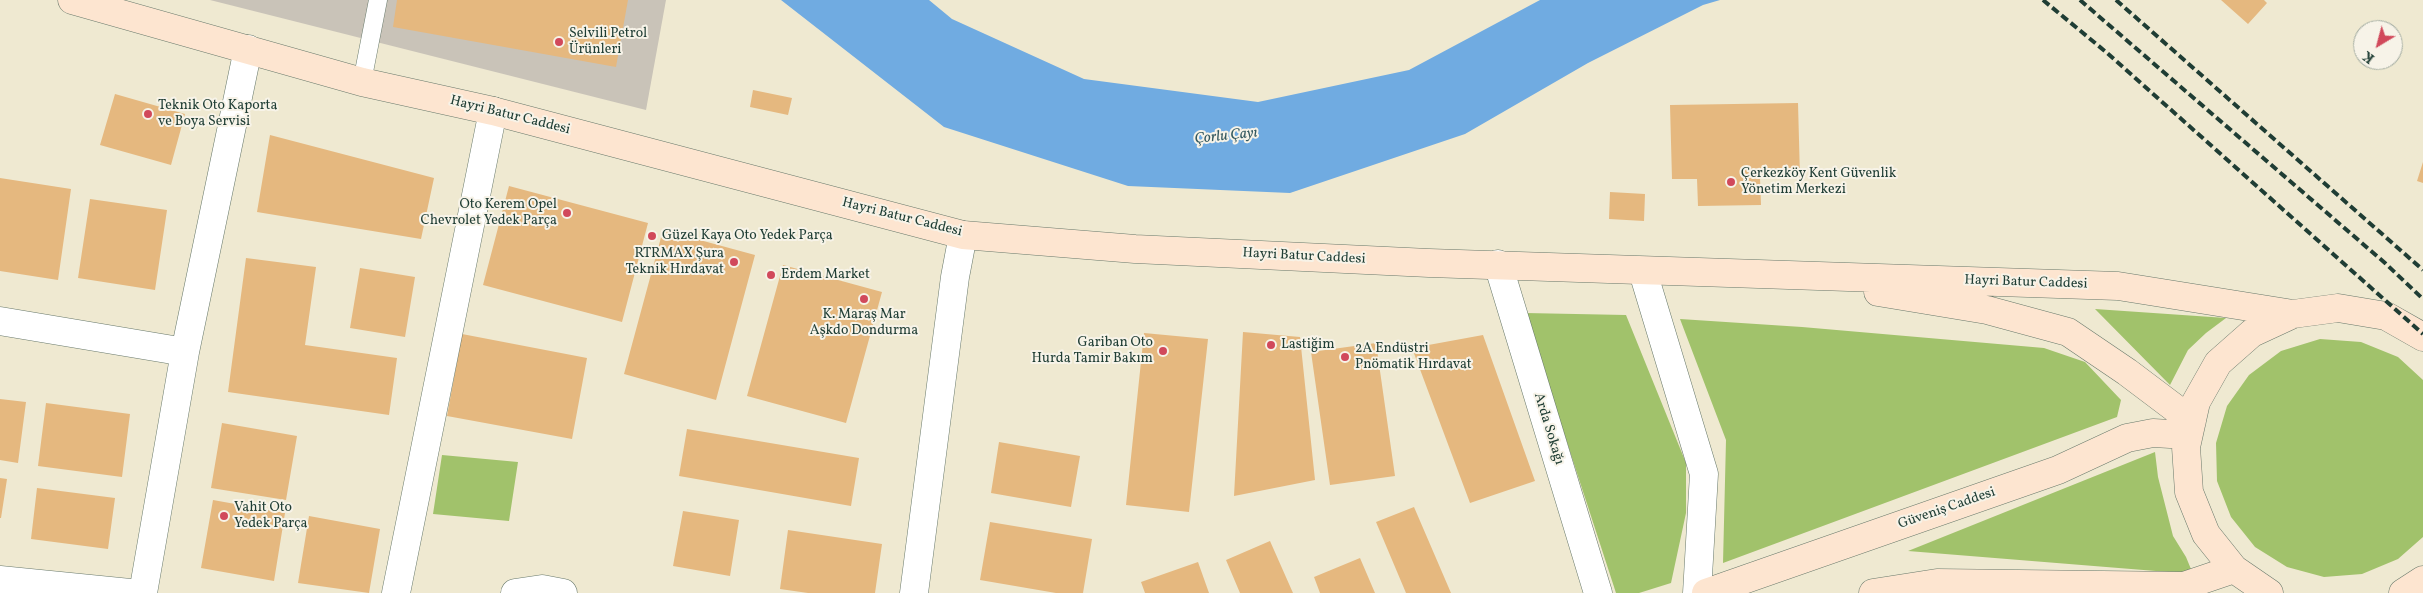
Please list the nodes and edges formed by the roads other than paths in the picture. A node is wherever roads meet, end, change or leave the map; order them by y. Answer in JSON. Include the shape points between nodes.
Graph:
{"nodes":[{"id":1,"x":72,"y":0,"type":"edge"},
{"id":2,"x":378,"y":0,"type":"edge"},
{"id":3,"x":248,"y":49,"type":"junction"},
{"id":4,"x":362,"y":82,"type":"junction"},
{"id":5,"x":493,"y":111,"type":"junction"},
{"id":6,"x":963,"y":234,"type":"junction"},
{"id":7,"x":1498,"y":264,"type":"junction"},
{"id":8,"x":1643,"y":272,"type":"junction"},
{"id":9,"x":1758,"y":273,"type":"junction"},
{"id":10,"x":2293,"y":314,"type":"junction"},
{"id":11,"x":2423,"y":314,"type":"edge"},
{"id":12,"x":2386,"y":316,"type":"junction"},
{"id":13,"x":0,"y":321,"type":"edge"},
{"id":14,"x":2423,"y":336,"type":"edge"},
{"id":15,"x":185,"y":352,"type":"junction"},
{"id":16,"x":2190,"y":428,"type":"junction"},
{"id":17,"x":2234,"y":569,"type":"junction"},
{"id":18,"x":0,"y":580,"type":"edge"},
{"id":19,"x":2423,"y":580,"type":"edge"},
{"id":20,"x":130,"y":593,"type":"edge"},
{"id":21,"x":143,"y":593,"type":"edge"},
{"id":22,"x":396,"y":593,"type":"edge"},
{"id":23,"x":515,"y":593,"type":"edge"},
{"id":24,"x":563,"y":593,"type":"edge"},
{"id":25,"x":914,"y":593,"type":"edge"},
{"id":26,"x":1598,"y":593,"type":"edge"},
{"id":27,"x":1697,"y":593,"type":"edge"},
{"id":28,"x":1706,"y":593,"type":"edge"},
{"id":29,"x":1873,"y":593,"type":"edge"},
{"id":30,"x":2269,"y":593,"type":"edge"},
{"id":31,"x":2403,"y":593,"type":"edge"}],
"edges":[{"from":1,"to":3,"type":"main road","name":"Hayri Batur Caddesi"},
{"from":2,"to":4,"type":"lane"},
{"from":3,"to":4,"type":"main road","name":"Hayri Batur Caddesi"},
{"from":3,"to":15,"type":"street"},
{"from":4,"to":5,"type":"main road","name":"Hayri Batur Caddesi"},
{"from":5,"to":6,"type":"main road","name":"Hayri Batur Caddesi"},
{"from":5,"to":22,"type":"street"},
{"from":6,"to":7,"type":"main road","name":"Hayri Batur Caddesi","via":[[1135,249]]},
{"from":6,"to":25,"type":"street"},
{"from":7,"to":8,"type":"main road","name":"Hayri Batur Caddesi"},
{"from":7,"to":26,"type":"street","name":"Arda Sokağı"},
{"from":8,"to":9,"type":"main road","name":"Hayri Batur Caddesi"},
{"from":8,"to":27,"type":"street","via":[[1704,474]]},
{"from":9,"to":10,"type":"main road","name":"Hayri Batur Caddesi","via":[[2118,286]]},
{"from":9,"to":16,"type":"main road","name":"Hayri Batur Caddesi","via":[[1987,310],[2068,332],[2127,372]]},
{"from":10,"to":12,"type":"main road","via":[[2338,308]]},
{"from":10,"to":16,"type":"main road","via":[[2252,333],[2218,363],[2196,402]]},
{"from":11,"to":12,"type":"main road"},
{"from":12,"to":14,"type":"main road"},
{"from":13,"to":15,"type":"street"},
{"from":15,"to":21,"type":"street"},
{"from":16,"to":17,"type":"main road","via":[[2186,446],[2189,492],[2206,534]]},
{"from":16,"to":28,"type":"main road","name":"Güveniş Caddesi","via":[[2127,438],[2058,470]]},
{"from":17,"to":29,"type":"main road","via":[[2184,586],[1937,583]]},
{"from":17,"to":30,"type":"main road"},
{"from":18,"to":20,"type":"street"},
{"from":19,"to":31,"type":"main road"},
{"from":23,"to":24,"type":"street","via":[[542,589]]}]}
